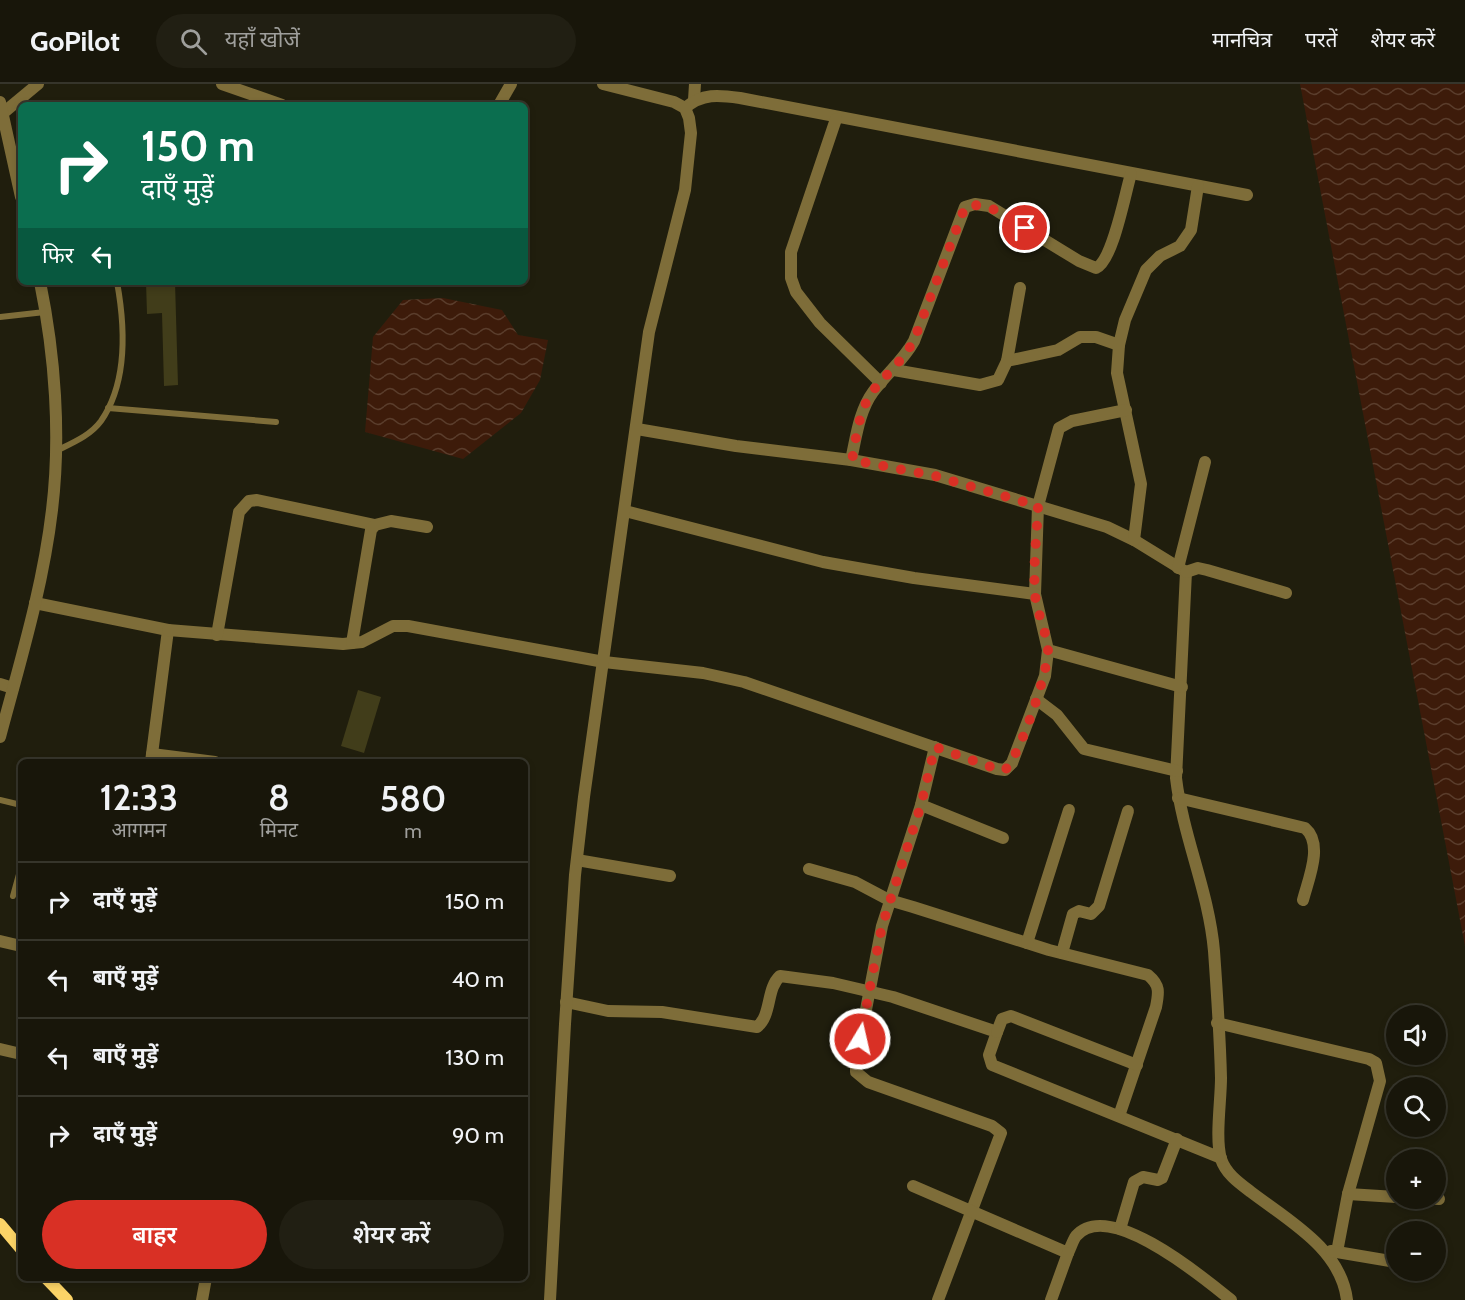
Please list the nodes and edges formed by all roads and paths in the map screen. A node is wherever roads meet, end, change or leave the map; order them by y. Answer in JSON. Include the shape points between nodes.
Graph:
{"nodes":[{"id":1,"x":38,"y":84,"type":"edge"},
{"id":2,"x":222,"y":84,"type":"edge"},
{"id":3,"x":511,"y":84,"type":"edge"},
{"id":4,"x":603,"y":84,"type":"edge"},
{"id":5,"x":695,"y":84,"type":"edge"},
{"id":6,"x":273,"y":102,"type":"edge"},
{"id":7,"x":501,"y":102,"type":"edge"},
{"id":8,"x":690,"y":104,"type":"junction"},
{"id":9,"x":1,"y":108,"type":"edge"},
{"id":10,"x":836,"y":118,"type":"junction"},
{"id":11,"x":1131,"y":174,"type":"junction"},
{"id":12,"x":18,"y":184,"type":"edge"},
{"id":13,"x":1198,"y":186,"type":"junction"},
{"id":14,"x":1247,"y":195,"type":"dead end"},
{"id":15,"x":41,"y":285,"type":"edge"},
{"id":16,"x":117,"y":285,"type":"edge"},
{"id":17,"x":1020,"y":288,"type":"dead end"},
{"id":18,"x":46,"y":312,"type":"junction"},
{"id":19,"x":0,"y":317,"type":"edge"},
{"id":20,"x":1119,"y":345,"type":"junction"},
{"id":21,"x":1007,"y":361,"type":"junction"},
{"id":22,"x":894,"y":370,"type":"junction"},
{"id":23,"x":881,"y":383,"type":"junction"},
{"id":24,"x":108,"y":408,"type":"junction"},
{"id":25,"x":1126,"y":410,"type":"junction"},
{"id":26,"x":276,"y":423,"type":"dead end"},
{"id":27,"x":637,"y":429,"type":"junction"},
{"id":28,"x":55,"y":451,"type":"junction"},
{"id":29,"x":852,"y":460,"type":"junction"},
{"id":30,"x":1205,"y":462,"type":"dead end"},
{"id":31,"x":1038,"y":506,"type":"junction"},
{"id":32,"x":625,"y":511,"type":"junction"},
{"id":33,"x":375,"y":525,"type":"junction"},
{"id":34,"x":427,"y":527,"type":"dead end"},
{"id":35,"x":1134,"y":540,"type":"junction"},
{"id":36,"x":1182,"y":570,"type":"junction"},
{"id":37,"x":1286,"y":593,"type":"dead end"},
{"id":38,"x":1035,"y":594,"type":"junction"},
{"id":39,"x":35,"y":603,"type":"junction"},
{"id":40,"x":168,"y":630,"type":"junction"},
{"id":41,"x":218,"y":635,"type":"junction"},
{"id":42,"x":352,"y":643,"type":"junction"},
{"id":43,"x":1048,"y":650,"type":"junction"},
{"id":44,"x":604,"y":662,"type":"junction"},
{"id":45,"x":0,"y":684,"type":"edge"},
{"id":46,"x":1182,"y":687,"type":"junction"},
{"id":47,"x":13,"y":688,"type":"junction"},
{"id":48,"x":1036,"y":699,"type":"junction"},
{"id":49,"x":0,"y":737,"type":"edge"},
{"id":50,"x":935,"y":747,"type":"junction"},
{"id":51,"x":151,"y":758,"type":"edge"},
{"id":52,"x":167,"y":759,"type":"edge"},
{"id":53,"x":1177,"y":771,"type":"junction"},
{"id":54,"x":1178,"y":798,"type":"junction"},
{"id":55,"x":0,"y":800,"type":"edge"},
{"id":56,"x":18,"y":804,"type":"edge"},
{"id":57,"x":921,"y":805,"type":"junction"},
{"id":58,"x":1069,"y":810,"type":"dead end"},
{"id":59,"x":1128,"y":811,"type":"dead end"},
{"id":60,"x":1003,"y":838,"type":"dead end"},
{"id":61,"x":577,"y":860,"type":"junction"},
{"id":62,"x":809,"y":869,"type":"dead end"},
{"id":63,"x":670,"y":876,"type":"dead end"},
{"id":64,"x":18,"y":878,"type":"edge"},
{"id":65,"x":13,"y":896,"type":"dead end"},
{"id":66,"x":889,"y":900,"type":"junction"},
{"id":67,"x":1303,"y":900,"type":"dead end"},
{"id":68,"x":0,"y":941,"type":"edge"},
{"id":69,"x":1027,"y":943,"type":"junction"},
{"id":70,"x":18,"y":945,"type":"edge"},
{"id":71,"x":1062,"y":953,"type":"junction"},
{"id":72,"x":868,"y":992,"type":"junction"},
{"id":73,"x":566,"y":1002,"type":"junction"},
{"id":74,"x":1217,"y":1023,"type":"junction"},
{"id":75,"x":997,"y":1032,"type":"junction"},
{"id":76,"x":0,"y":1049,"type":"edge"},
{"id":77,"x":18,"y":1053,"type":"edge"},
{"id":78,"x":1137,"y":1065,"type":"junction"},
{"id":79,"x":1119,"y":1116,"type":"junction"},
{"id":80,"x":1177,"y":1139,"type":"junction"},
{"id":81,"x":1221,"y":1158,"type":"junction"},
{"id":82,"x":913,"y":1186,"type":"dead end"},
{"id":83,"x":1348,"y":1194,"type":"junction"},
{"id":84,"x":1386,"y":1196,"type":"edge"},
{"id":85,"x":972,"y":1211,"type":"junction"},
{"id":86,"x":0,"y":1224,"type":"edge"},
{"id":87,"x":1120,"y":1229,"type":"junction"},
{"id":88,"x":18,"y":1245,"type":"edge"},
{"id":89,"x":1330,"y":1251,"type":"junction"},
{"id":90,"x":1068,"y":1253,"type":"junction"},
{"id":91,"x":1386,"y":1260,"type":"edge"},
{"id":92,"x":49,"y":1281,"type":"edge"},
{"id":93,"x":205,"y":1281,"type":"edge"},
{"id":94,"x":68,"y":1300,"type":"edge"},
{"id":95,"x":202,"y":1300,"type":"edge"},
{"id":96,"x":550,"y":1300,"type":"edge"},
{"id":97,"x":938,"y":1300,"type":"edge"},
{"id":98,"x":1051,"y":1300,"type":"edge"},
{"id":99,"x":1231,"y":1300,"type":"edge"},
{"id":100,"x":1347,"y":1300,"type":"edge"}],
"edges":[{"from":1,"to":9,"type":"street"},
{"from":2,"to":6,"type":"street"},
{"from":3,"to":7,"type":"street"},
{"from":4,"to":8,"type":"street"},
{"from":5,"to":8,"type":"street"},
{"from":8,"to":10,"type":"street","via":[[710,95],[722,95]]},
{"from":8,"to":27,"type":"street","via":[[685,190],[649,332]]},
{"from":9,"to":12,"type":"street"},
{"from":10,"to":11,"type":"street"},
{"from":10,"to":23,"type":"street","via":[[791,252],[791,278],[805,306]]},
{"from":11,"to":13,"type":"street"},
{"from":11,"to":22,"type":"street","via":[[1109,252],[1102,266],[1096,268],[989,206],[965,207],[914,340]]},
{"from":13,"to":14,"type":"street"},
{"from":13,"to":20,"type":"street","via":[[1191,230],[1180,246],[1160,256],[1146,270]]},
{"from":15,"to":18,"type":"street"},
{"from":16,"to":24,"type":"lane","via":[[122,340],[118,378]]},
{"from":17,"to":21,"type":"street"},
{"from":18,"to":19,"type":"lane"},
{"from":18,"to":28,"type":"street"},
{"from":20,"to":21,"type":"street","via":[[1096,337],[1080,337],[1058,350]]},
{"from":20,"to":25,"type":"street","via":[[1117,373]]},
{"from":21,"to":22,"type":"street","via":[[998,380],[980,385]]},
{"from":22,"to":23,"type":"street"},
{"from":23,"to":29,"type":"street","via":[[865,406]]},
{"from":24,"to":26,"type":"lane"},
{"from":24,"to":28,"type":"lane","via":[[101,422],[79,441]]},
{"from":25,"to":31,"type":"street","via":[[1072,421],[1059,428]]},
{"from":25,"to":35,"type":"street","via":[[1141,484]]},
{"from":27,"to":29,"type":"street"},
{"from":27,"to":32,"type":"street"},
{"from":28,"to":39,"type":"street","via":[[52,510]]},
{"from":29,"to":31,"type":"street","via":[[935,476]]},
{"from":30,"to":36,"type":"street"},
{"from":31,"to":35,"type":"street","via":[[1107,527]]},
{"from":31,"to":38,"type":"street"},
{"from":32,"to":38,"type":"street","via":[[823,562]]},
{"from":32,"to":44,"type":"street"},
{"from":33,"to":34,"type":"street","via":[[391,521]]},
{"from":33,"to":41,"type":"street","via":[[249,501],[239,512]]},
{"from":33,"to":42,"type":"street","via":[[368,541]]},
{"from":35,"to":36,"type":"street"},
{"from":36,"to":37,"type":"street","via":[[1198,568]]},
{"from":36,"to":46,"type":"street"},
{"from":38,"to":43,"type":"street"},
{"from":39,"to":40,"type":"street"},
{"from":39,"to":47,"type":"street"},
{"from":40,"to":41,"type":"street"},
{"from":40,"to":51,"type":"street"},
{"from":41,"to":42,"type":"street"},
{"from":42,"to":44,"type":"street","via":[[393,626],[408,626]]},
{"from":43,"to":46,"type":"street"},
{"from":43,"to":48,"type":"street"},
{"from":44,"to":50,"type":"street","via":[[703,673],[744,682]]},
{"from":44,"to":61,"type":"street"},
{"from":45,"to":47,"type":"street"},
{"from":46,"to":53,"type":"street"},
{"from":47,"to":49,"type":"street"},
{"from":48,"to":50,"type":"street","via":[[1017,753],[1005,770]]},
{"from":48,"to":53,"type":"street","via":[[1057,715],[1084,749]]},
{"from":50,"to":57,"type":"street"},
{"from":51,"to":52,"type":"street"},
{"from":53,"to":54,"type":"street"},
{"from":54,"to":67,"type":"street","via":[[1305,828],[1313,838],[1314,851]]},
{"from":54,"to":74,"type":"street","via":[[1210,921]]},
{"from":55,"to":56,"type":"lane"},
{"from":57,"to":60,"type":"street"},
{"from":57,"to":66,"type":"street"},
{"from":58,"to":69,"type":"street"},
{"from":59,"to":71,"type":"street","via":[[1099,906],[1091,914],[1073,914]]},
{"from":61,"to":63,"type":"street"},
{"from":61,"to":73,"type":"street"},
{"from":62,"to":66,"type":"street","via":[[865,886]]},
{"from":64,"to":65,"type":"lane"},
{"from":66,"to":69,"type":"street"},
{"from":66,"to":72,"type":"street"},
{"from":68,"to":70,"type":"street"},
{"from":69,"to":71,"type":"street"},
{"from":71,"to":78,"type":"street","via":[[1148,975],[1156,982],[1156,1007]]},
{"from":72,"to":73,"type":"street","via":[[780,976],[757,1028],[662,1012],[608,1011]]},
{"from":72,"to":75,"type":"street"},
{"from":72,"to":85,"type":"street","via":[[856,1062],[861,1078],[992,1126],[1001,1133]]},
{"from":73,"to":96,"type":"street"},
{"from":74,"to":81,"type":"street"},
{"from":74,"to":83,"type":"street","via":[[1376,1063],[1380,1081]]},
{"from":75,"to":78,"type":"street","via":[[1002,1019],[1011,1016]]},
{"from":75,"to":79,"type":"street","via":[[989,1055],[992,1065]]},
{"from":76,"to":77,"type":"street"},
{"from":78,"to":79,"type":"street"},
{"from":79,"to":80,"type":"street"},
{"from":80,"to":81,"type":"street"},
{"from":80,"to":87,"type":"street","via":[[1162,1178],[1143,1177],[1134,1182]]},
{"from":81,"to":89,"type":"street","via":[[1235,1180]]},
{"from":82,"to":85,"type":"street"},
{"from":83,"to":84,"type":"street"},
{"from":83,"to":89,"type":"street"},
{"from":85,"to":90,"type":"street"},
{"from":85,"to":97,"type":"street"},
{"from":86,"to":88,"type":"main road"},
{"from":87,"to":90,"type":"street","via":[[1105,1227],[1081,1232]]},
{"from":87,"to":99,"type":"street","via":[[1170,1252]]},
{"from":89,"to":91,"type":"street"},
{"from":89,"to":100,"type":"street","via":[[1345,1283]]},
{"from":90,"to":98,"type":"street"},
{"from":92,"to":94,"type":"main road"},
{"from":93,"to":95,"type":"street"}]}
